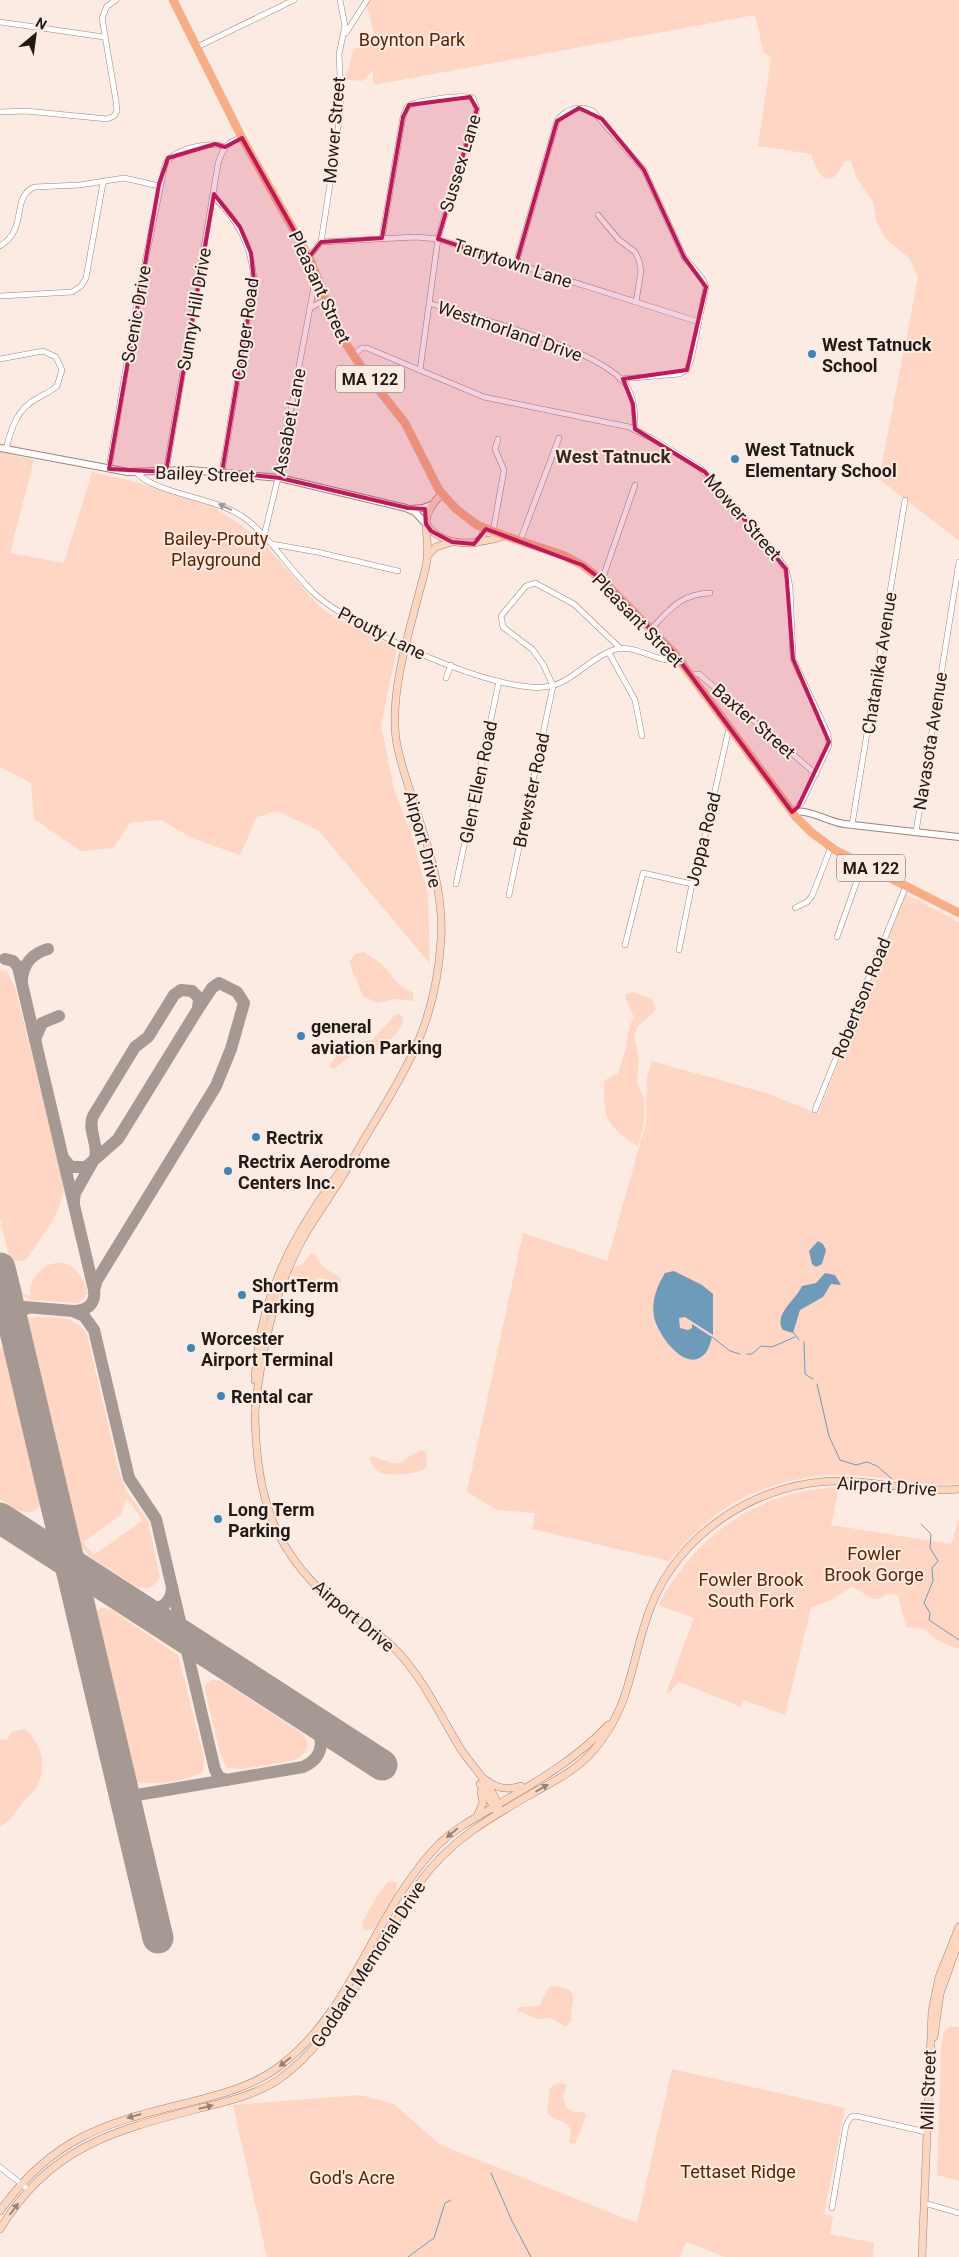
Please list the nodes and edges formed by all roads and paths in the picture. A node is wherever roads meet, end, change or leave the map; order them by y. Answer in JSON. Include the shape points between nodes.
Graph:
{"nodes":[{"id":1,"x":116,"y":0,"type":"edge"},
{"id":2,"x":173,"y":0,"type":"edge"},
{"id":3,"x":294,"y":0,"type":"edge"},
{"id":4,"x":340,"y":0,"type":"edge"},
{"id":5,"x":367,"y":0,"type":"edge"},
{"id":6,"x":0,"y":22,"type":"edge"},
{"id":7,"x":344,"y":36,"type":"junction"},
{"id":8,"x":104,"y":37,"type":"junction"},
{"id":9,"x":197,"y":47,"type":"junction"},
{"id":10,"x":0,"y":112,"type":"edge"},
{"id":11,"x":242,"y":138,"type":"junction"},
{"id":12,"x":225,"y":147,"type":"junction"},
{"id":13,"x":103,"y":183,"type":"junction"},
{"id":14,"x":159,"y":186,"type":"junction"},
{"id":15,"x":213,"y":196,"type":"junction"},
{"id":16,"x":598,"y":215,"type":"dead end"},
{"id":17,"x":382,"y":238,"type":"junction"},
{"id":18,"x":438,"y":239,"type":"junction"},
{"id":19,"x":321,"y":242,"type":"junction"},
{"id":20,"x":0,"y":246,"type":"edge"},
{"id":21,"x":309,"y":257,"type":"junction"},
{"id":22,"x":516,"y":264,"type":"junction"},
{"id":23,"x":316,"y":275,"type":"junction"},
{"id":24,"x":0,"y":296,"type":"edge"},
{"id":25,"x":324,"y":297,"type":"junction"},
{"id":26,"x":636,"y":302,"type":"junction"},
{"id":27,"x":429,"y":303,"type":"junction"},
{"id":28,"x":310,"y":306,"type":"junction"},
{"id":29,"x":699,"y":322,"type":"junction"},
{"id":30,"x":353,"y":355,"type":"junction"},
{"id":31,"x":0,"y":359,"type":"edge"},
{"id":32,"x":420,"y":370,"type":"junction"},
{"id":33,"x":620,"y":379,"type":"junction"},
{"id":34,"x":635,"y":430,"type":"junction"},
{"id":35,"x":559,"y":438,"type":"dead end"},
{"id":36,"x":498,"y":439,"type":"dead end"},
{"id":37,"x":3,"y":448,"type":"edge"},
{"id":38,"x":109,"y":469,"type":"junction"},
{"id":39,"x":136,"y":472,"type":"junction"},
{"id":40,"x":166,"y":472,"type":"junction"},
{"id":41,"x":222,"y":472,"type":"junction"},
{"id":42,"x":278,"y":478,"type":"junction"},
{"id":43,"x":635,"y":484,"type":"dead end"},
{"id":44,"x":442,"y":494,"type":"junction"},
{"id":45,"x":905,"y":500,"type":"dead end"},
{"id":46,"x":431,"y":504,"type":"junction"},
{"id":47,"x":408,"y":508,"type":"junction"},
{"id":48,"x":426,"y":524,"type":"junction"},
{"id":49,"x":485,"y":528,"type":"junction"},
{"id":50,"x":493,"y":532,"type":"junction"},
{"id":51,"x":264,"y":536,"type":"junction"},
{"id":52,"x":505,"y":536,"type":"junction"},
{"id":53,"x":520,"y":541,"type":"junction"},
{"id":54,"x":452,"y":542,"type":"junction"},
{"id":55,"x":272,"y":544,"type":"junction"},
{"id":56,"x":474,"y":544,"type":"junction"},
{"id":57,"x":428,"y":556,"type":"junction"},
{"id":58,"x":959,"y":562,"type":"edge"},
{"id":59,"x":398,"y":571,"type":"dead end"},
{"id":60,"x":602,"y":580,"type":"junction"},
{"id":61,"x":710,"y":593,"type":"dead end"},
{"id":62,"x":651,"y":629,"type":"junction"},
{"id":63,"x":407,"y":646,"type":"junction"},
{"id":64,"x":622,"y":649,"type":"junction"},
{"id":65,"x":609,"y":653,"type":"junction"},
{"id":66,"x":677,"y":657,"type":"junction"},
{"id":67,"x":662,"y":659,"type":"junction"},
{"id":68,"x":450,"y":665,"type":"junction"},
{"id":69,"x":690,"y":674,"type":"junction"},
{"id":70,"x":446,"y":678,"type":"dead end"},
{"id":71,"x":499,"y":681,"type":"junction"},
{"id":72,"x":553,"y":686,"type":"junction"},
{"id":73,"x":729,"y":728,"type":"junction"},
{"id":74,"x":642,"y":736,"type":"dead end"},
{"id":75,"x":816,"y":774,"type":"junction"},
{"id":76,"x":792,"y":812,"type":"junction"},
{"id":77,"x":852,"y":825,"type":"junction"},
{"id":78,"x":916,"y":832,"type":"junction"},
{"id":79,"x":959,"y":837,"type":"edge"},
{"id":80,"x":831,"y":847,"type":"junction"},
{"id":81,"x":863,"y":864,"type":"junction"},
{"id":82,"x":456,"y":884,"type":"dead end"},
{"id":83,"x":692,"y":884,"type":"junction"},
{"id":84,"x":906,"y":886,"type":"junction"},
{"id":85,"x":509,"y":895,"type":"dead end"},
{"id":86,"x":795,"y":908,"type":"dead end"},
{"id":87,"x":959,"y":913,"type":"edge"},
{"id":88,"x":837,"y":936,"type":"dead end"},
{"id":89,"x":625,"y":946,"type":"dead end"},
{"id":90,"x":679,"y":950,"type":"dead end"},
{"id":91,"x":815,"y":1110,"type":"dead end"},
{"id":92,"x":959,"y":1489,"type":"edge"},
{"id":93,"x":616,"y":1715,"type":"junction"},
{"id":94,"x":465,"y":1755,"type":"junction"},
{"id":95,"x":475,"y":1768,"type":"junction"},
{"id":96,"x":537,"y":1779,"type":"junction"},
{"id":97,"x":478,"y":1782,"type":"junction"},
{"id":98,"x":496,"y":1808,"type":"junction"},
{"id":99,"x":477,"y":1816,"type":"junction"},
{"id":100,"x":959,"y":1927,"type":"edge"},
{"id":101,"x":959,"y":1941,"type":"edge"},
{"id":102,"x":950,"y":1957,"type":"junction"},
{"id":103,"x":926,"y":2132,"type":"junction"},
{"id":104,"x":0,"y":2167,"type":"edge"},
{"id":105,"x":22,"y":2184,"type":"junction"},
{"id":106,"x":29,"y":2190,"type":"junction"},
{"id":107,"x":928,"y":2204,"type":"junction"},
{"id":108,"x":832,"y":2208,"type":"dead end"},
{"id":109,"x":0,"y":2211,"type":"edge"},
{"id":110,"x":959,"y":2213,"type":"edge"},
{"id":111,"x":0,"y":2228,"type":"edge"},
{"id":112,"x":922,"y":2257,"type":"edge"},
{"id":113,"x":926,"y":2257,"type":"edge"}],
"edges":[{"from":1,"to":8,"type":"street","via":[[104,11]]},
{"from":2,"to":9,"type":"main road","name":"Pleasant Street","number":"MA 122"},
{"from":3,"to":9,"type":"street"},
{"from":4,"to":7,"type":"street","name":"Mower Street"},
{"from":5,"to":7,"type":"street"},
{"from":6,"to":8,"type":"street"},
{"from":7,"to":19,"type":"street","name":"Mower Street","via":[[339,54],[341,96],[337,139]]},
{"from":8,"to":10,"type":"street","via":[[116,114],[107,119],[44,112]]},
{"from":9,"to":11,"type":"main road","name":"Pleasant Street","number":"MA 122"},
{"from":11,"to":12,"type":"street","via":[[229,142]]},
{"from":11,"to":21,"type":"main road","name":"Pleasant Street","number":"MA 122"},
{"from":12,"to":14,"type":"street","name":"Scenic Drive","via":[[205,146],[167,160]]},
{"from":12,"to":15,"type":"street","name":"Sunny Hill Drive","via":[[218,164]]},
{"from":13,"to":14,"type":"street","via":[[124,178]]},
{"from":13,"to":20,"type":"street","via":[[29,189],[21,200],[16,228]]},
{"from":13,"to":24,"type":"street","via":[[86,278],[81,286],[66,293]]},
{"from":14,"to":38,"type":"street","name":"Scenic Drive"},
{"from":15,"to":40,"type":"street","name":"Sunny Hill Drive"},
{"from":15,"to":41,"type":"street","name":"Conger Road","via":[[240,227],[251,253],[254,281]]},
{"from":16,"to":26,"type":"street","via":[[640,260]]},
{"from":17,"to":18,"type":"street","name":"Tarrytown Lane"},
{"from":17,"to":18,"type":"street","name":"Sussex Lane","via":[[405,109],[414,102],[468,96],[475,99],[477,109]]},
{"from":17,"to":19,"type":"street","name":"Tarrytown Lane"},
{"from":18,"to":22,"type":"street","name":"Tarrytown Lane"},
{"from":18,"to":27,"type":"street","name":"Sussex Lane"},
{"from":19,"to":21,"type":"street","name":"Mower Street"},
{"from":21,"to":23,"type":"main road","name":"Pleasant Street","number":"MA 122"},
{"from":22,"to":26,"type":"street","name":"Tarrytown Lane"},
{"from":22,"to":29,"type":"street","via":[[557,121],[568,110],[589,109],[602,119],[644,170],[684,257],[704,282],[706,289]]},
{"from":23,"to":25,"type":"main road","name":"Pleasant Street","number":"MA 122"},
{"from":23,"to":28,"type":"street","name":"Assabet Lane"},
{"from":25,"to":28,"type":"street"},
{"from":25,"to":30,"type":"main road","name":"Pleasant Street","number":"MA 122"},
{"from":26,"to":29,"type":"street","name":"Tarrytown Lane"},
{"from":27,"to":32,"type":"street","name":"Sussex Lane"},
{"from":27,"to":33,"type":"street","name":"Westmorland Drive","via":[[567,348]]},
{"from":28,"to":42,"type":"street","name":"Assabet Lane"},
{"from":29,"to":33,"type":"street","via":[[685,372]]},
{"from":30,"to":32,"type":"street","name":"Mower Street","via":[[367,348]]},
{"from":30,"to":44,"type":"main road","name":"Pleasant Street","number":"MA 122","via":[[405,423],[430,477]]},
{"from":31,"to":37,"type":"street","via":[[43,352],[56,358],[62,370],[57,386],[33,400],[19,415]]},
{"from":32,"to":34,"type":"street","name":"Mower Street","via":[[484,397]]},
{"from":33,"to":34,"type":"street","name":"Westmorland Drive","via":[[632,398]]},
{"from":34,"to":75,"type":"street","name":"Mower Street","via":[[700,468],[784,564],[790,587],[793,659],[829,740]]},
{"from":35,"to":53,"type":"street"},
{"from":36,"to":50,"type":"street","via":[[495,449],[504,470]]},
{"from":37,"to":38,"type":"street","name":"Bailey Street"},
{"from":38,"to":39,"type":"street","name":"Bailey Street"},
{"from":39,"to":40,"type":"street","name":"Bailey Street"},
{"from":51,"to":39,"type":"street","name":"Prouty Lane","one_way":true,"via":[[230,510],[151,484]]},
{"from":40,"to":41,"type":"street","name":"Bailey Street"},
{"from":41,"to":42,"type":"street","name":"Bailey Street"},
{"from":42,"to":47,"type":"street","name":"Bailey Street"},
{"from":42,"to":51,"type":"street","name":"Assabet Lane"},
{"from":43,"to":60,"type":"street"},
{"from":44,"to":46,"type":"main road"},
{"from":44,"to":49,"type":"main road","name":"Pleasant Street","number":"MA 122","via":[[461,513]]},
{"from":45,"to":77,"type":"street","name":"Chatanika Avenue"},
{"from":46,"to":47,"type":"street","name":"Bailey Street","via":[[424,508]]},
{"from":46,"to":48,"type":"main road","name":"Airport Drive"},
{"from":47,"to":48,"type":"street","name":"Bailey Street"},
{"from":48,"to":54,"type":"main road","via":[[431,531]]},
{"from":48,"to":57,"type":"main road","name":"Airport Drive"},
{"from":49,"to":50,"type":"main road","name":"Pleasant Street","number":"MA 122"},
{"from":49,"to":56,"type":"main road","via":[[482,538]]},
{"from":50,"to":52,"type":"main road","name":"Pleasant Street","number":"MA 122"},
{"from":51,"to":55,"type":"street","name":"Prouty Lane"},
{"from":52,"to":53,"type":"main road","name":"Pleasant Street","number":"MA 122"},
{"from":52,"to":56,"type":"main road"},
{"from":53,"to":60,"type":"main road","name":"Pleasant Street","number":"MA 122","via":[[564,555]]},
{"from":54,"to":56,"type":"main road"},
{"from":54,"to":57,"type":"main road","via":[[436,547]]},
{"from":55,"to":59,"type":"street"},
{"from":55,"to":63,"type":"street","name":"Prouty Lane","via":[[304,582],[328,604]]},
{"from":57,"to":63,"type":"main road","name":"Airport Drive"},
{"from":58,"to":78,"type":"street","name":"Navasota Avenue"},
{"from":60,"to":62,"type":"main road","name":"Pleasant Street","number":"MA 122"},
{"from":61,"to":62,"type":"street","via":[[687,596]]},
{"from":62,"to":66,"type":"main road","name":"Pleasant Street","number":"MA 122"},
{"from":63,"to":68,"type":"street","name":"Prouty Lane"},
{"from":63,"to":94,"type":"main road","name":"Airport Drive","via":[[396,701],[396,737],[434,870],[441,938],[436,983],[420,1042],[401,1080],[302,1239],[283,1280],[270,1320],[255,1411],[255,1447],[262,1490],[288,1550],[318,1587],[402,1657],[424,1686]]},
{"from":64,"to":65,"type":"street"},
{"from":64,"to":67,"type":"street"},
{"from":64,"to":72,"type":"street","via":[[574,604],[539,584],[528,584],[502,614],[501,623],[532,649]]},
{"from":65,"to":72,"type":"street"},
{"from":65,"to":74,"type":"street","via":[[635,700]]},
{"from":66,"to":67,"type":"street"},
{"from":66,"to":67,"type":"street","via":[[670,662]]},
{"from":66,"to":69,"type":"main road","name":"Pleasant Street","number":"MA 122"},
{"from":68,"to":70,"type":"street"},
{"from":68,"to":71,"type":"street","name":"Prouty Lane"},
{"from":69,"to":73,"type":"main road","name":"Pleasant Street","number":"MA 122"},
{"from":69,"to":75,"type":"street","name":"Baxter Street","via":[[699,674]]},
{"from":71,"to":72,"type":"street","name":"Prouty Lane"},
{"from":71,"to":82,"type":"street","name":"Glen Ellen Road"},
{"from":72,"to":85,"type":"street","name":"Brewster Road"},
{"from":73,"to":76,"type":"main road","name":"Pleasant Street","number":"MA 122"},
{"from":73,"to":83,"type":"street","name":"Joppa Road"},
{"from":75,"to":76,"type":"street","name":"Mower Street","via":[[802,802]]},
{"from":76,"to":77,"type":"street","via":[[805,811],[825,820]]},
{"from":76,"to":80,"type":"main road","name":"Pleasant Street","number":"MA 122","via":[[810,832]]},
{"from":77,"to":78,"type":"street"},
{"from":78,"to":79,"type":"street"},
{"from":80,"to":81,"type":"main road","name":"Pleasant Street","number":"MA 122"},
{"from":80,"to":86,"type":"street","via":[[812,896]]},
{"from":81,"to":84,"type":"main road","name":"Pleasant Street","number":"MA 122"},
{"from":81,"to":88,"type":"street"},
{"from":83,"to":89,"type":"street","via":[[643,873]]},
{"from":83,"to":90,"type":"street","name":"Joppa Road"},
{"from":84,"to":87,"type":"main road","name":"Pleasant Street","number":"MA 122"},
{"from":84,"to":91,"type":"street","name":"Robertson Road"},
{"from":92,"to":93,"type":"main road","name":"Airport Drive","via":[[916,1490],[854,1482],[822,1482],[772,1492],[732,1511],[683,1554],[656,1595],[647,1617],[628,1692]]},
{"from":93,"to":96,"type":"main road","name":"Airport Drive","via":[[584,1748]]},
{"from":98,"to":93,"type":"main road","name":"Airport Drive","one_way":true,"via":[[582,1762],[604,1738]]},
{"from":94,"to":95,"type":"main road","name":"Airport Drive"},
{"from":94,"to":97,"type":"main road","name":"Airport Drive"},
{"from":95,"to":96,"type":"main road","name":"Airport Drive","via":[[492,1785],[505,1789]]},
{"from":95,"to":98,"type":"main road","name":"Airport Drive"},
{"from":96,"to":98,"type":"main road","name":"Airport Drive"},
{"from":97,"to":98,"type":"main road","name":"Airport Drive"},
{"from":97,"to":99,"type":"main road","via":[[483,1803]]},
{"from":98,"to":99,"type":"main road","name":"Goddard Memorial Drive"},
{"from":106,"to":98,"type":"main road","name":"Goddard Memorial Drive","one_way":true,"via":[[55,2166],[98,2139],[135,2125],[244,2097],[270,2085],[295,2067],[329,2031],[430,1868]]},
{"from":99,"to":105,"type":"main road","name":"Goddard Memorial Drive","one_way":true,"via":[[452,1833],[416,1871],[327,2017],[305,2044],[281,2065],[241,2088],[97,2128],[55,2154]]},
{"from":100,"to":102,"type":"main road","name":"Mill Street"},
{"from":101,"to":102,"type":"main road","name":"Mill Street"},
{"from":102,"to":103,"type":"main road","name":"Mill Street","via":[[939,1977],[933,2001]]},
{"from":102,"to":107,"type":"main road","name":"Mill Street","via":[[936,2012]]},
{"from":103,"to":108,"type":"street","via":[[851,2117],[846,2124]]},
{"from":103,"to":112,"type":"main road","name":"Mill Street"},
{"from":104,"to":105,"type":"street"},
{"from":105,"to":106,"type":"street"},
{"from":105,"to":109,"type":"main road","name":"Goddard Memorial Drive"},
{"from":111,"to":106,"type":"main road","name":"Goddard Memorial Drive","one_way":true},
{"from":107,"to":110,"type":"street"},
{"from":107,"to":113,"type":"main road","name":"Mill Street"}]}
